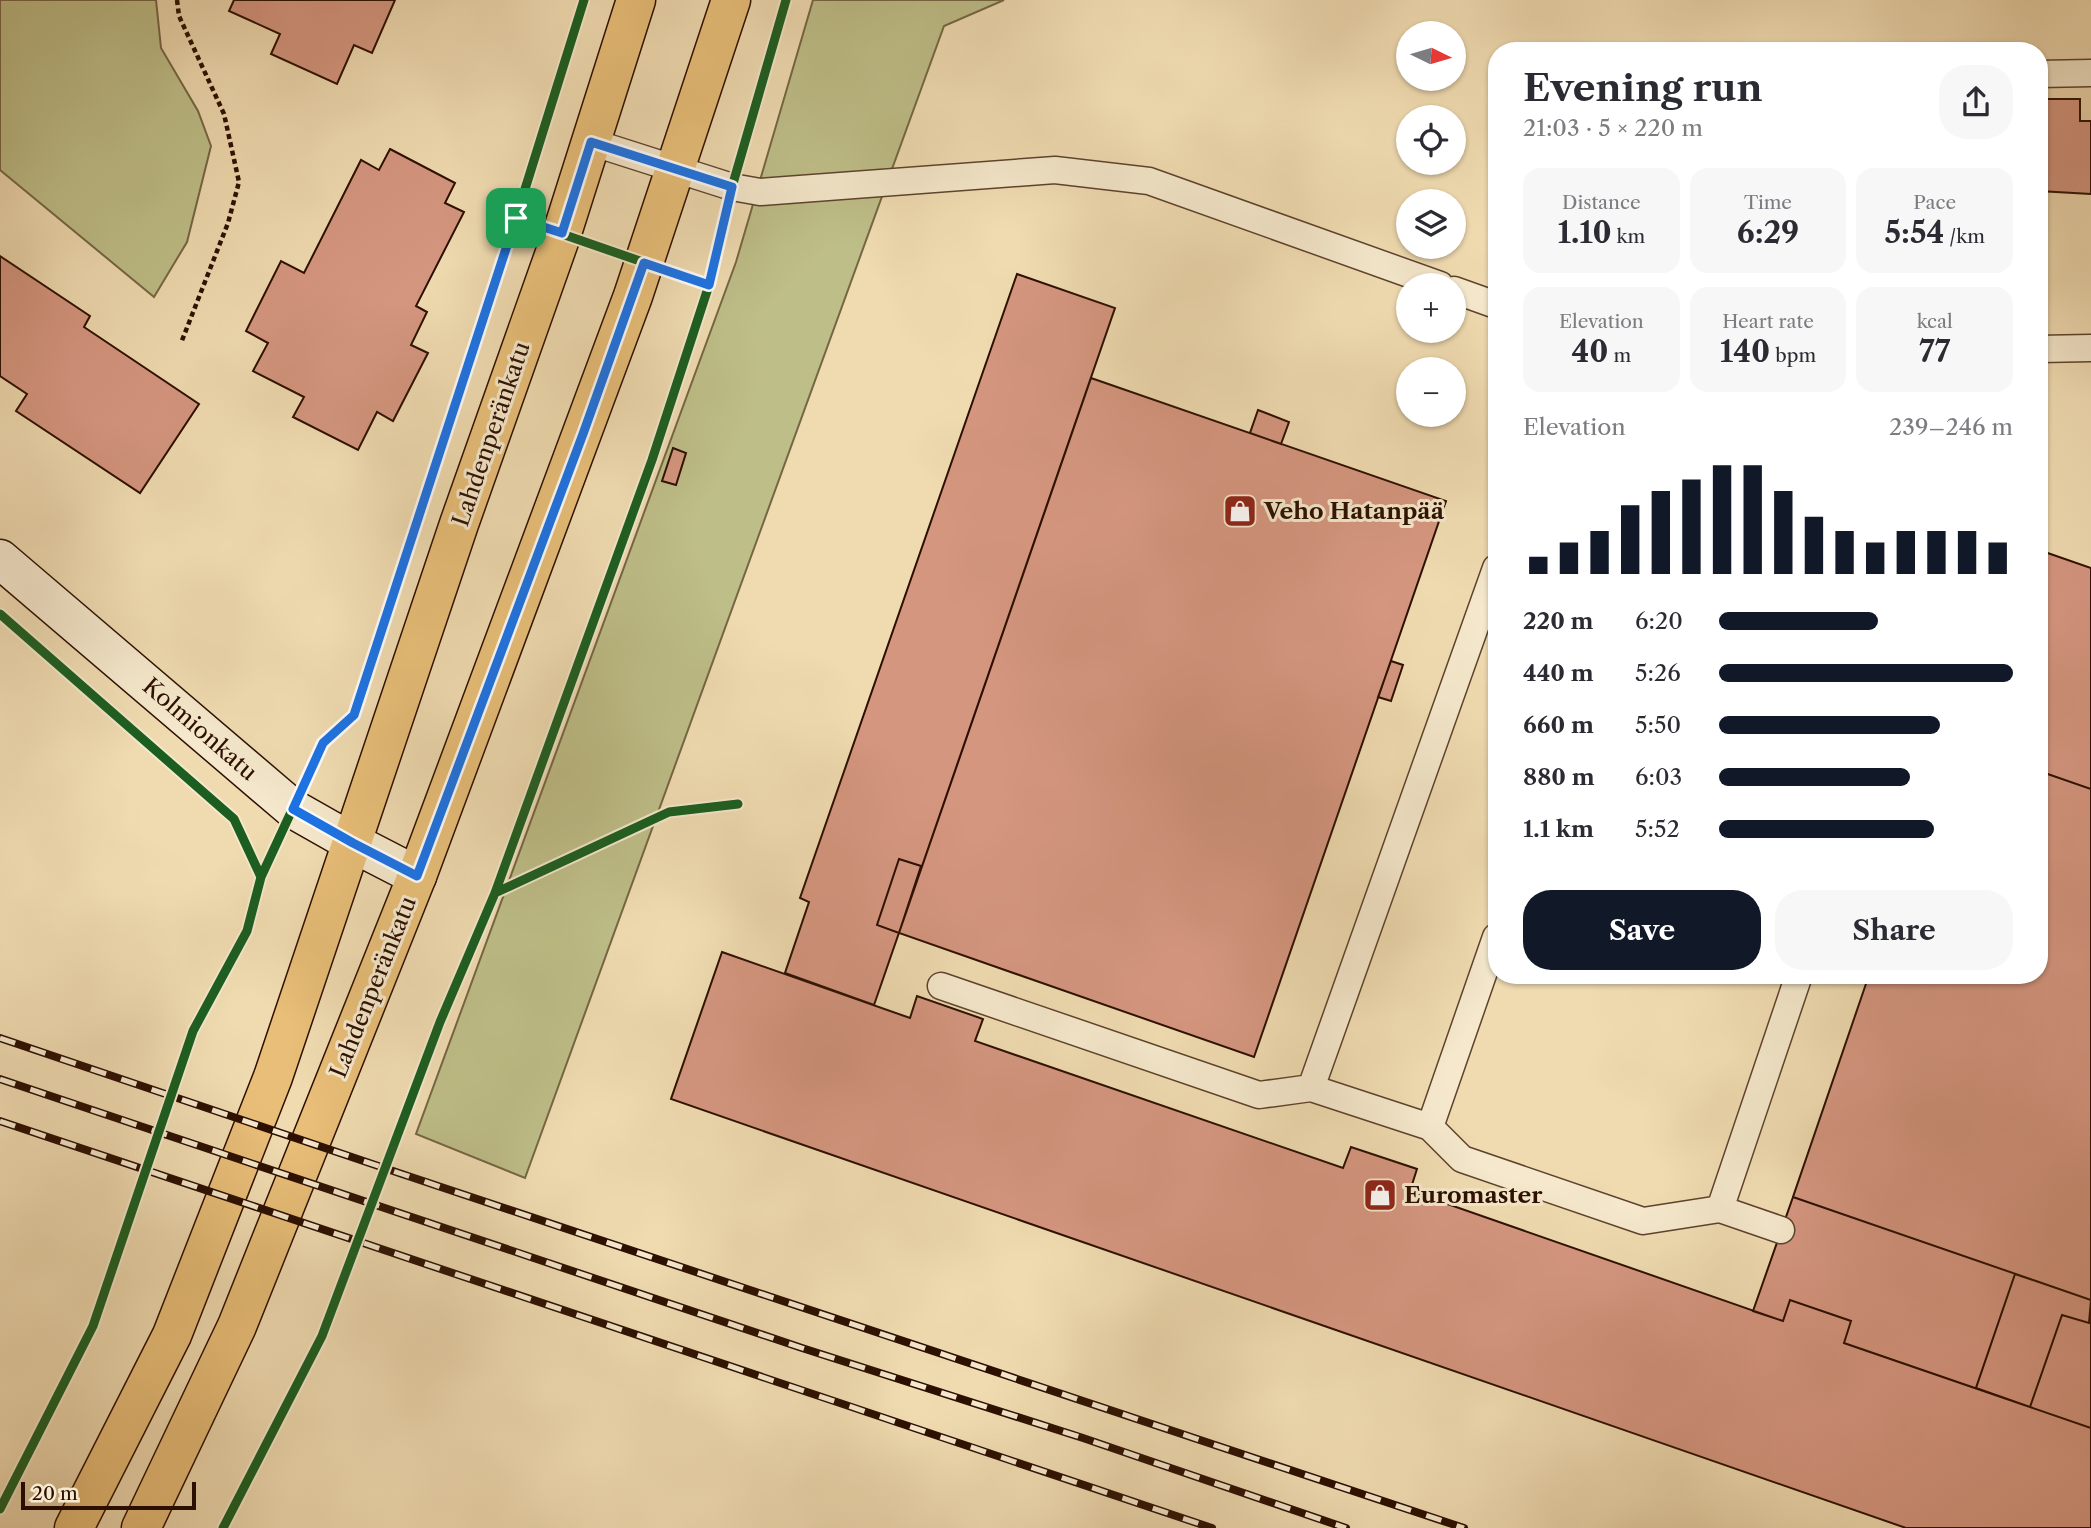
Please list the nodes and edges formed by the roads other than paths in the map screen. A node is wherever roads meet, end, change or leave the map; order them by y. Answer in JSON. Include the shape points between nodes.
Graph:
{"nodes":[{"id":1,"x":636,"y":0,"type":"edge"},
{"id":2,"x":731,"y":0,"type":"edge"},
{"id":3,"x":2091,"y":73,"type":"edge"},
{"id":4,"x":2048,"y":74,"type":"edge"},
{"id":5,"x":591,"y":142,"type":"junction"},
{"id":6,"x":677,"y":169,"type":"junction"},
{"id":7,"x":1406,"y":273,"type":"edge"},
{"id":8,"x":1466,"y":294,"type":"edge"},
{"id":9,"x":1488,"y":302,"type":"edge"},
{"id":10,"x":2091,"y":348,"type":"edge"},
{"id":11,"x":2048,"y":349,"type":"edge"},
{"id":12,"x":0,"y":559,"type":"edge"},
{"id":13,"x":1488,"y":590,"type":"edge"},
{"id":14,"x":353,"y":843,"type":"junction"},
{"id":15,"x":417,"y":876,"type":"junction"},
{"id":16,"x":1488,"y":960,"type":"edge"},
{"id":17,"x":1797,"y":984,"type":"edge"},
{"id":18,"x":941,"y":986,"type":"dead end"},
{"id":19,"x":1311,"y":1088,"type":"junction"},
{"id":20,"x":1430,"y":1127,"type":"junction"},
{"id":21,"x":1720,"y":1209,"type":"junction"},
{"id":22,"x":1781,"y":1230,"type":"dead end"},
{"id":23,"x":74,"y":1528,"type":"edge"},
{"id":24,"x":141,"y":1528,"type":"edge"}],
"edges":[{"from":1,"to":5,"type":"main road","name":"Lahdenperänkatu"},
{"from":2,"to":6,"type":"main road","name":"Lahdenperänkatu"},
{"from":3,"to":4,"type":"lane"},
{"from":5,"to":6,"type":"lane"},
{"from":5,"to":14,"type":"main road","name":"Lahdenperänkatu"},
{"from":6,"to":7,"type":"lane","via":[[760,192],[1055,170],[1149,181]]},
{"from":6,"to":15,"type":"main road","name":"Lahdenperänkatu","via":[[597,397]]},
{"from":8,"to":9,"type":"lane"},
{"from":10,"to":11,"type":"lane"},
{"from":12,"to":14,"type":"main road","name":"Kolmionkatu","via":[[293,809]]},
{"from":13,"to":19,"type":"lane"},
{"from":14,"to":15,"type":"main road","name":"Kolmionkatu"},
{"from":14,"to":23,"type":"main road","name":"Lahdenperänkatu","via":[[273,1077],[172,1335]]},
{"from":15,"to":24,"type":"main road","name":"Lahdenperänkatu","via":[[237,1326]]},
{"from":16,"to":20,"type":"lane"},
{"from":17,"to":21,"type":"lane"},
{"from":18,"to":19,"type":"lane","via":[[1259,1095]]},
{"from":19,"to":20,"type":"lane"},
{"from":20,"to":21,"type":"lane","via":[[1462,1159],[1643,1221]]},
{"from":21,"to":22,"type":"lane"}]}
